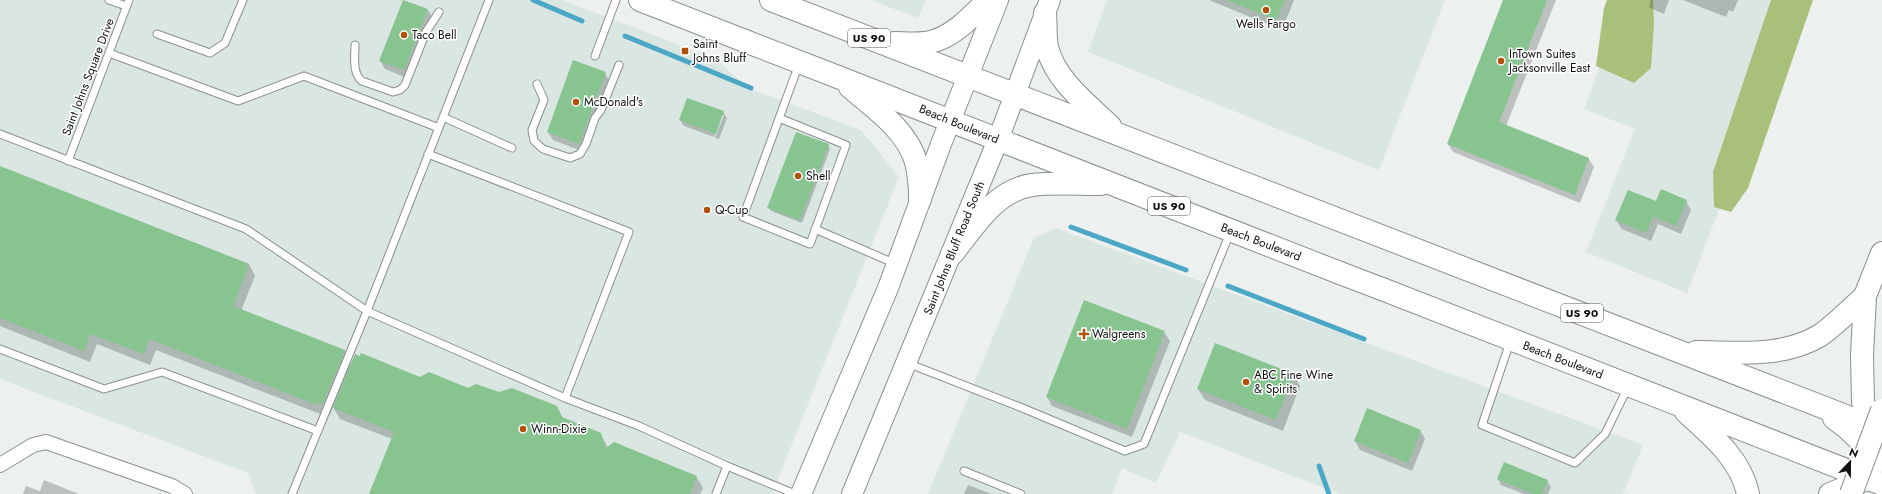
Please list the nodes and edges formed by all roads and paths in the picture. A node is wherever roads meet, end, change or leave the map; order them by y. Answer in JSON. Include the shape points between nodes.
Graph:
{"nodes":[{"id":1,"x":109,"y":0,"type":"edge"},
{"id":2,"x":243,"y":0,"type":"edge"},
{"id":3,"x":489,"y":0,"type":"edge"},
{"id":4,"x":616,"y":0,"type":"edge"},
{"id":5,"x":640,"y":0,"type":"edge"},
{"id":6,"x":771,"y":0,"type":"edge"},
{"id":7,"x":988,"y":0,"type":"edge"},
{"id":8,"x":998,"y":0,"type":"edge"},
{"id":9,"x":128,"y":3,"type":"edge"},
{"id":10,"x":1047,"y":7,"type":"edge"},
{"id":11,"x":439,"y":12,"type":"dead end"},
{"id":12,"x":157,"y":34,"type":"dead end"},
{"id":13,"x":885,"y":44,"type":"junction"},
{"id":14,"x":355,"y":45,"type":"dead end"},
{"id":15,"x":109,"y":53,"type":"junction"},
{"id":16,"x":595,"y":56,"type":"dead end"},
{"id":17,"x":800,"y":62,"type":"junction"},
{"id":18,"x":619,"y":66,"type":"dead end"},
{"id":19,"x":967,"y":76,"type":"junction"},
{"id":20,"x":838,"y":77,"type":"junction"},
{"id":21,"x":537,"y":84,"type":"dead end"},
{"id":22,"x":1015,"y":94,"type":"junction"},
{"id":23,"x":443,"y":117,"type":"junction"},
{"id":24,"x":780,"y":118,"type":"junction"},
{"id":25,"x":950,"y":120,"type":"junction"},
{"id":26,"x":439,"y":128,"type":"junction"},
{"id":27,"x":1117,"y":133,"type":"junction"},
{"id":28,"x":0,"y":134,"type":"edge"},
{"id":29,"x":998,"y":140,"type":"junction"},
{"id":30,"x":512,"y":148,"type":"dead end"},
{"id":31,"x":428,"y":154,"type":"junction"},
{"id":32,"x":68,"y":161,"type":"junction"},
{"id":33,"x":1112,"y":184,"type":"junction"},
{"id":34,"x":920,"y":199,"type":"junction"},
{"id":35,"x":815,"y":228,"type":"junction"},
{"id":36,"x":1231,"y":231,"type":"junction"},
{"id":37,"x":1882,"y":253,"type":"edge"},
{"id":38,"x":952,"y":254,"type":"junction"},
{"id":39,"x":897,"y":264,"type":"junction"},
{"id":40,"x":1865,"y":296,"type":"junction"},
{"id":41,"x":367,"y":311,"type":"junction"},
{"id":42,"x":1511,"y":340,"type":"junction"},
{"id":43,"x":0,"y":349,"type":"edge"},
{"id":44,"x":1682,"y":351,"type":"junction"},
{"id":45,"x":906,"y":362,"type":"junction"},
{"id":46,"x":1628,"y":386,"type":"junction"},
{"id":47,"x":565,"y":398,"type":"junction"},
{"id":48,"x":1810,"y":402,"type":"junction"},
{"id":49,"x":1680,"y":405,"type":"junction"},
{"id":50,"x":318,"y":431,"type":"junction"},
{"id":51,"x":1879,"y":451,"type":"edge"},
{"id":52,"x":0,"y":465,"type":"edge"},
{"id":53,"x":727,"y":466,"type":"junction"},
{"id":54,"x":964,"y":471,"type":"dead end"},
{"id":55,"x":185,"y":494,"type":"edge"},
{"id":56,"x":292,"y":494,"type":"edge"},
{"id":57,"x":716,"y":494,"type":"edge"},
{"id":58,"x":795,"y":494,"type":"edge"},
{"id":59,"x":801,"y":494,"type":"edge"},
{"id":60,"x":852,"y":494,"type":"edge"},
{"id":61,"x":1021,"y":494,"type":"edge"},
{"id":62,"x":1748,"y":494,"type":"edge"},
{"id":63,"x":1830,"y":494,"type":"edge"},
{"id":64,"x":1851,"y":494,"type":"edge"}],
"edges":[{"from":1,"to":9,"type":"lane"},
{"from":2,"to":12,"type":"lane","via":[[225,43],[210,53]]},
{"from":3,"to":23,"type":"lane"},
{"from":4,"to":16,"type":"lane"},
{"from":5,"to":17,"type":"main road","name":"Beach Boulevard","number":"US 90"},
{"from":6,"to":13,"type":"main road","number":"US 90"},
{"from":7,"to":13,"type":"main road","via":[[971,18],[934,42]]},
{"from":8,"to":19,"type":"main road"},
{"from":9,"to":15,"type":"lane","name":"Saint Johns Square Drive"},
{"from":10,"to":22,"type":"main road","name":"Saint Johns Bluff Road South"},
{"from":10,"to":27,"type":"main road","via":[[1047,46],[1052,63],[1067,84]]},
{"from":11,"to":14,"type":"lane","via":[[426,32],[405,85],[400,90],[393,92],[358,78]]},
{"from":13,"to":19,"type":"main road","number":"US 90"},
{"from":15,"to":26,"type":"lane","via":[[238,101],[304,76]]},
{"from":15,"to":32,"type":"lane","name":"Saint Johns Square Drive"},
{"from":17,"to":20,"type":"main road","name":"Beach Boulevard","number":"US 90"},
{"from":17,"to":24,"type":"lane"},
{"from":18,"to":21,"type":"lane","via":[[586,144],[580,154],[570,158],[543,149],[534,142],[532,130],[544,100]]},
{"from":19,"to":22,"type":"main road","number":"US 90"},
{"from":19,"to":25,"type":"main road"},
{"from":20,"to":25,"type":"main road","name":"Beach Boulevard","number":"US 90"},
{"from":20,"to":34,"type":"main road","via":[[893,125],[908,146],[916,161],[920,179]]},
{"from":22,"to":27,"type":"main road","number":"US 90"},
{"from":22,"to":29,"type":"main road","name":"Saint Johns Bluff Road South"},
{"from":23,"to":26,"type":"lane"},
{"from":23,"to":30,"type":"lane"},
{"from":24,"to":35,"type":"lane","via":[[846,145]]},
{"from":24,"to":35,"type":"lane","via":[[743,217],[810,244]]},
{"from":25,"to":29,"type":"main road","name":"Beach Boulevard","number":"US 90"},
{"from":25,"to":34,"type":"main road"},
{"from":26,"to":31,"type":"lane"},
{"from":27,"to":44,"type":"main road","number":"US 90"},
{"from":28,"to":32,"type":"lane"},
{"from":29,"to":33,"type":"main road","name":"Beach Boulevard","number":"US 90"},
{"from":29,"to":38,"type":"main road","name":"Saint Johns Bluff Road South"},
{"from":31,"to":41,"type":"lane"},
{"from":31,"to":47,"type":"lane","via":[[630,232]]},
{"from":32,"to":41,"type":"lane","via":[[246,229]]},
{"from":33,"to":36,"type":"main road","name":"Beach Boulevard","number":"US 90"},
{"from":33,"to":38,"type":"main road","via":[[1032,185],[1012,191],[991,206]]},
{"from":34,"to":39,"type":"main road"},
{"from":35,"to":39,"type":"lane"},
{"from":36,"to":42,"type":"main road","name":"Beach Boulevard","number":"US 90"},
{"from":36,"to":45,"type":"lane","via":[[1144,444],[1125,452]]},
{"from":37,"to":40,"type":"main road"},
{"from":38,"to":45,"type":"main road","name":"Saint Johns Bluff Road South"},
{"from":39,"to":59,"type":"main road"},
{"from":40,"to":44,"type":"main road","via":[[1819,336],[1780,351]]},
{"from":40,"to":51,"type":"main road","via":[[1862,356],[1864,402]]},
{"from":41,"to":47,"type":"lane"},
{"from":41,"to":50,"type":"lane"},
{"from":42,"to":46,"type":"main road","name":"Beach Boulevard","number":"US 90"},
{"from":42,"to":46,"type":"lane","via":[[1482,425],[1575,463],[1605,434]]},
{"from":43,"to":50,"type":"lane","via":[[104,389],[162,372]]},
{"from":44,"to":48,"type":"main road","number":"US 90"},
{"from":45,"to":60,"type":"main road","name":"Saint Johns Bluff Road South"},
{"from":46,"to":49,"type":"main road","name":"Beach Boulevard","number":"US 90"},
{"from":47,"to":53,"type":"lane","via":[[639,426]]},
{"from":48,"to":51,"type":"main road","number":"US 90"},
{"from":48,"to":51,"type":"main road"},
{"from":49,"to":51,"type":"main road","name":"Beach Boulevard","number":"US 90","via":[[1816,458]]},
{"from":49,"to":62,"type":"main road","via":[[1725,449],[1746,485]]},
{"from":50,"to":56,"type":"lane"},
{"from":51,"to":63,"type":"main road"},
{"from":51,"to":64,"type":"main road","bridge":true},
{"from":52,"to":55,"type":"street","via":[[33,445],[46,442],[172,486]]},
{"from":53,"to":57,"type":"lane"},
{"from":53,"to":58,"type":"lane"},
{"from":54,"to":61,"type":"lane"}]}
